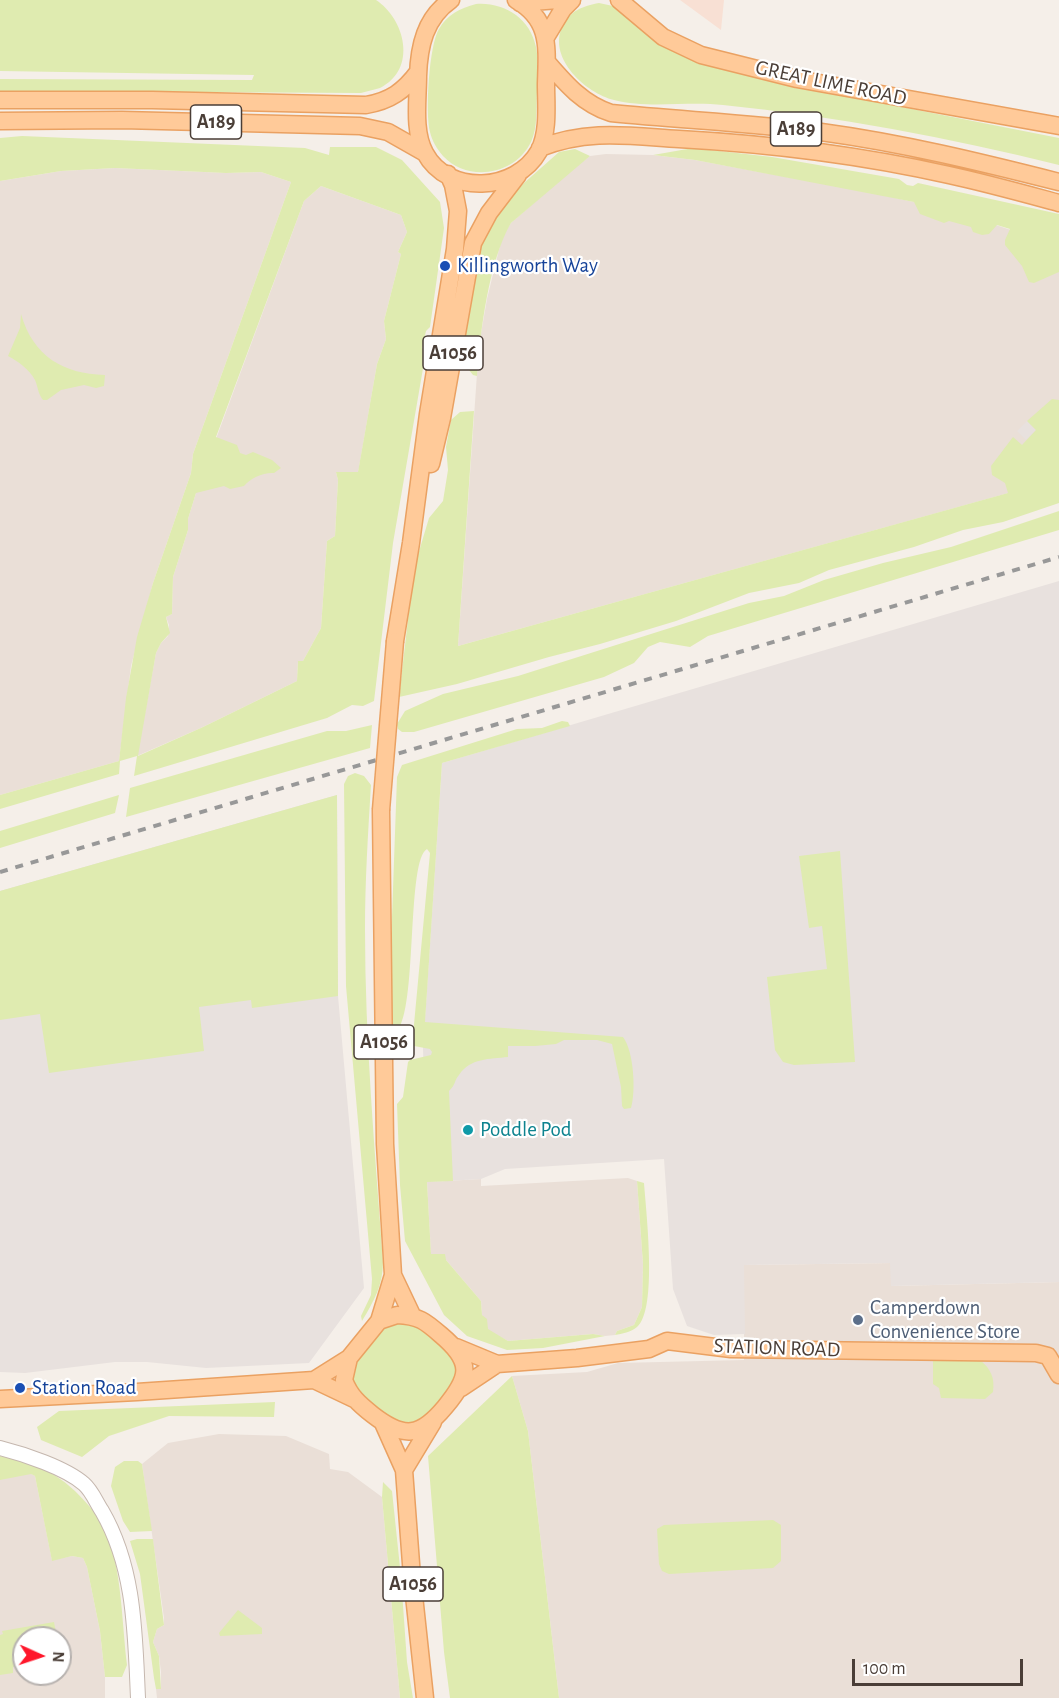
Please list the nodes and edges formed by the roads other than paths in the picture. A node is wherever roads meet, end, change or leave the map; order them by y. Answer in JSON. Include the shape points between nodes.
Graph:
{"nodes":[{"id":1,"x":450,"y":0,"type":"edge"},
{"id":2,"x":558,"y":0,"type":"edge"},
{"id":3,"x":572,"y":0,"type":"edge"},
{"id":4,"x":619,"y":0,"type":"edge"},
{"id":5,"x":518,"y":1,"type":"edge"},
{"id":6,"x":546,"y":37,"type":"junction"},
{"id":7,"x":547,"y":62,"type":"junction"},
{"id":8,"x":418,"y":72,"type":"junction"},
{"id":9,"x":0,"y":100,"type":"edge"},
{"id":10,"x":0,"y":121,"type":"edge"},
{"id":11,"x":1059,"y":126,"type":"edge"},
{"id":12,"x":540,"y":148,"type":"junction"},
{"id":13,"x":425,"y":153,"type":"junction"},
{"id":14,"x":519,"y":173,"type":"junction"},
{"id":15,"x":448,"y":174,"type":"junction"},
{"id":16,"x":1059,"y":182,"type":"edge"},
{"id":17,"x":1059,"y":202,"type":"edge"},
{"id":18,"x":411,"y":543,"type":"junction"},
{"id":19,"x":393,"y":1275,"type":"junction"},
{"id":20,"x":412,"y":1315,"type":"junction"},
{"id":21,"x":379,"y":1321,"type":"junction"},
{"id":22,"x":456,"y":1347,"type":"junction"},
{"id":23,"x":349,"y":1358,"type":"junction"},
{"id":24,"x":497,"y":1364,"type":"junction"},
{"id":25,"x":1057,"y":1370,"type":"edge"},
{"id":26,"x":314,"y":1380,"type":"junction"},
{"id":27,"x":461,"y":1388,"type":"junction"},
{"id":28,"x":0,"y":1399,"type":"edge"},
{"id":29,"x":354,"y":1399,"type":"junction"},
{"id":30,"x":433,"y":1422,"type":"junction"},
{"id":31,"x":383,"y":1423,"type":"junction"},
{"id":32,"x":0,"y":1448,"type":"edge"},
{"id":33,"x":404,"y":1470,"type":"junction"},
{"id":34,"x":138,"y":1698,"type":"edge"},
{"id":35,"x":425,"y":1698,"type":"edge"}],
"edges":[{"from":1,"to":8,"type":"main road","via":[[429,24]]},
{"from":2,"to":5,"type":"main road"},
{"from":3,"to":6,"type":"main road"},
{"from":4,"to":11,"type":"main road","name":"GREAT LIME ROAD","via":[[663,37],[701,55],[797,79]]},
{"from":5,"to":6,"type":"main road","via":[[534,15]]},
{"from":6,"to":7,"type":"main road"},
{"from":7,"to":12,"type":"main road","via":[[545,127]]},
{"from":7,"to":16,"type":"main road","number":"A189","via":[[577,94],[611,113],[824,133],[952,155]]},
{"from":8,"to":9,"type":"main road","number":"A189","via":[[391,99],[366,105]]},
{"from":8,"to":13,"type":"main road","via":[[418,127]]},
{"from":10,"to":13,"type":"main road","number":"A189","via":[[360,126],[388,132]]},
{"from":12,"to":14,"type":"main road"},
{"from":12,"to":17,"type":"main road","number":"A189","via":[[562,139],[591,135],[737,142],[949,175]]},
{"from":13,"to":15,"type":"main road","number":"A189"},
{"from":14,"to":15,"type":"main road","number":"A189","via":[[481,184]]},
{"from":14,"to":18,"type":"main road","number":"A1056","via":[[489,213],[473,243],[442,418]]},
{"from":15,"to":18,"type":"main road","number":"A1056","via":[[458,211],[455,249]]},
{"from":18,"to":19,"type":"main road","number":"A1056","bridge":true,"via":[[395,641],[381,810],[385,1144]]},
{"from":19,"to":20,"type":"main road","number":"A1056"},
{"from":19,"to":21,"type":"main road","number":"A1056"},
{"from":20,"to":21,"type":"main road","via":[[389,1316]]},
{"from":20,"to":22,"type":"main road","via":[[423,1319]]},
{"from":21,"to":23,"type":"main road"},
{"from":22,"to":24,"type":"main road","name":"STATION ROAD"},
{"from":22,"to":27,"type":"main road","via":[[464,1366]]},
{"from":23,"to":26,"type":"main road"},
{"from":23,"to":29,"type":"main road","via":[[344,1380]]},
{"from":24,"to":25,"type":"main road","name":"STATION ROAD","via":[[649,1349],[667,1341],[731,1349],[1036,1353],[1048,1356]]},
{"from":24,"to":27,"type":"main road","name":"STATION ROAD"},
{"from":26,"to":28,"type":"main road"},
{"from":26,"to":29,"type":"main road"},
{"from":27,"to":30,"type":"main road"},
{"from":29,"to":31,"type":"main road"},
{"from":30,"to":31,"type":"main road","via":[[409,1431],[389,1428]]},
{"from":30,"to":33,"type":"main road"},
{"from":31,"to":33,"type":"main road","number":"A1056"},
{"from":32,"to":34,"type":"street","via":[[32,1457],[84,1484],[111,1527],[129,1586]]},
{"from":33,"to":35,"type":"main road","number":"A1056"}]}
